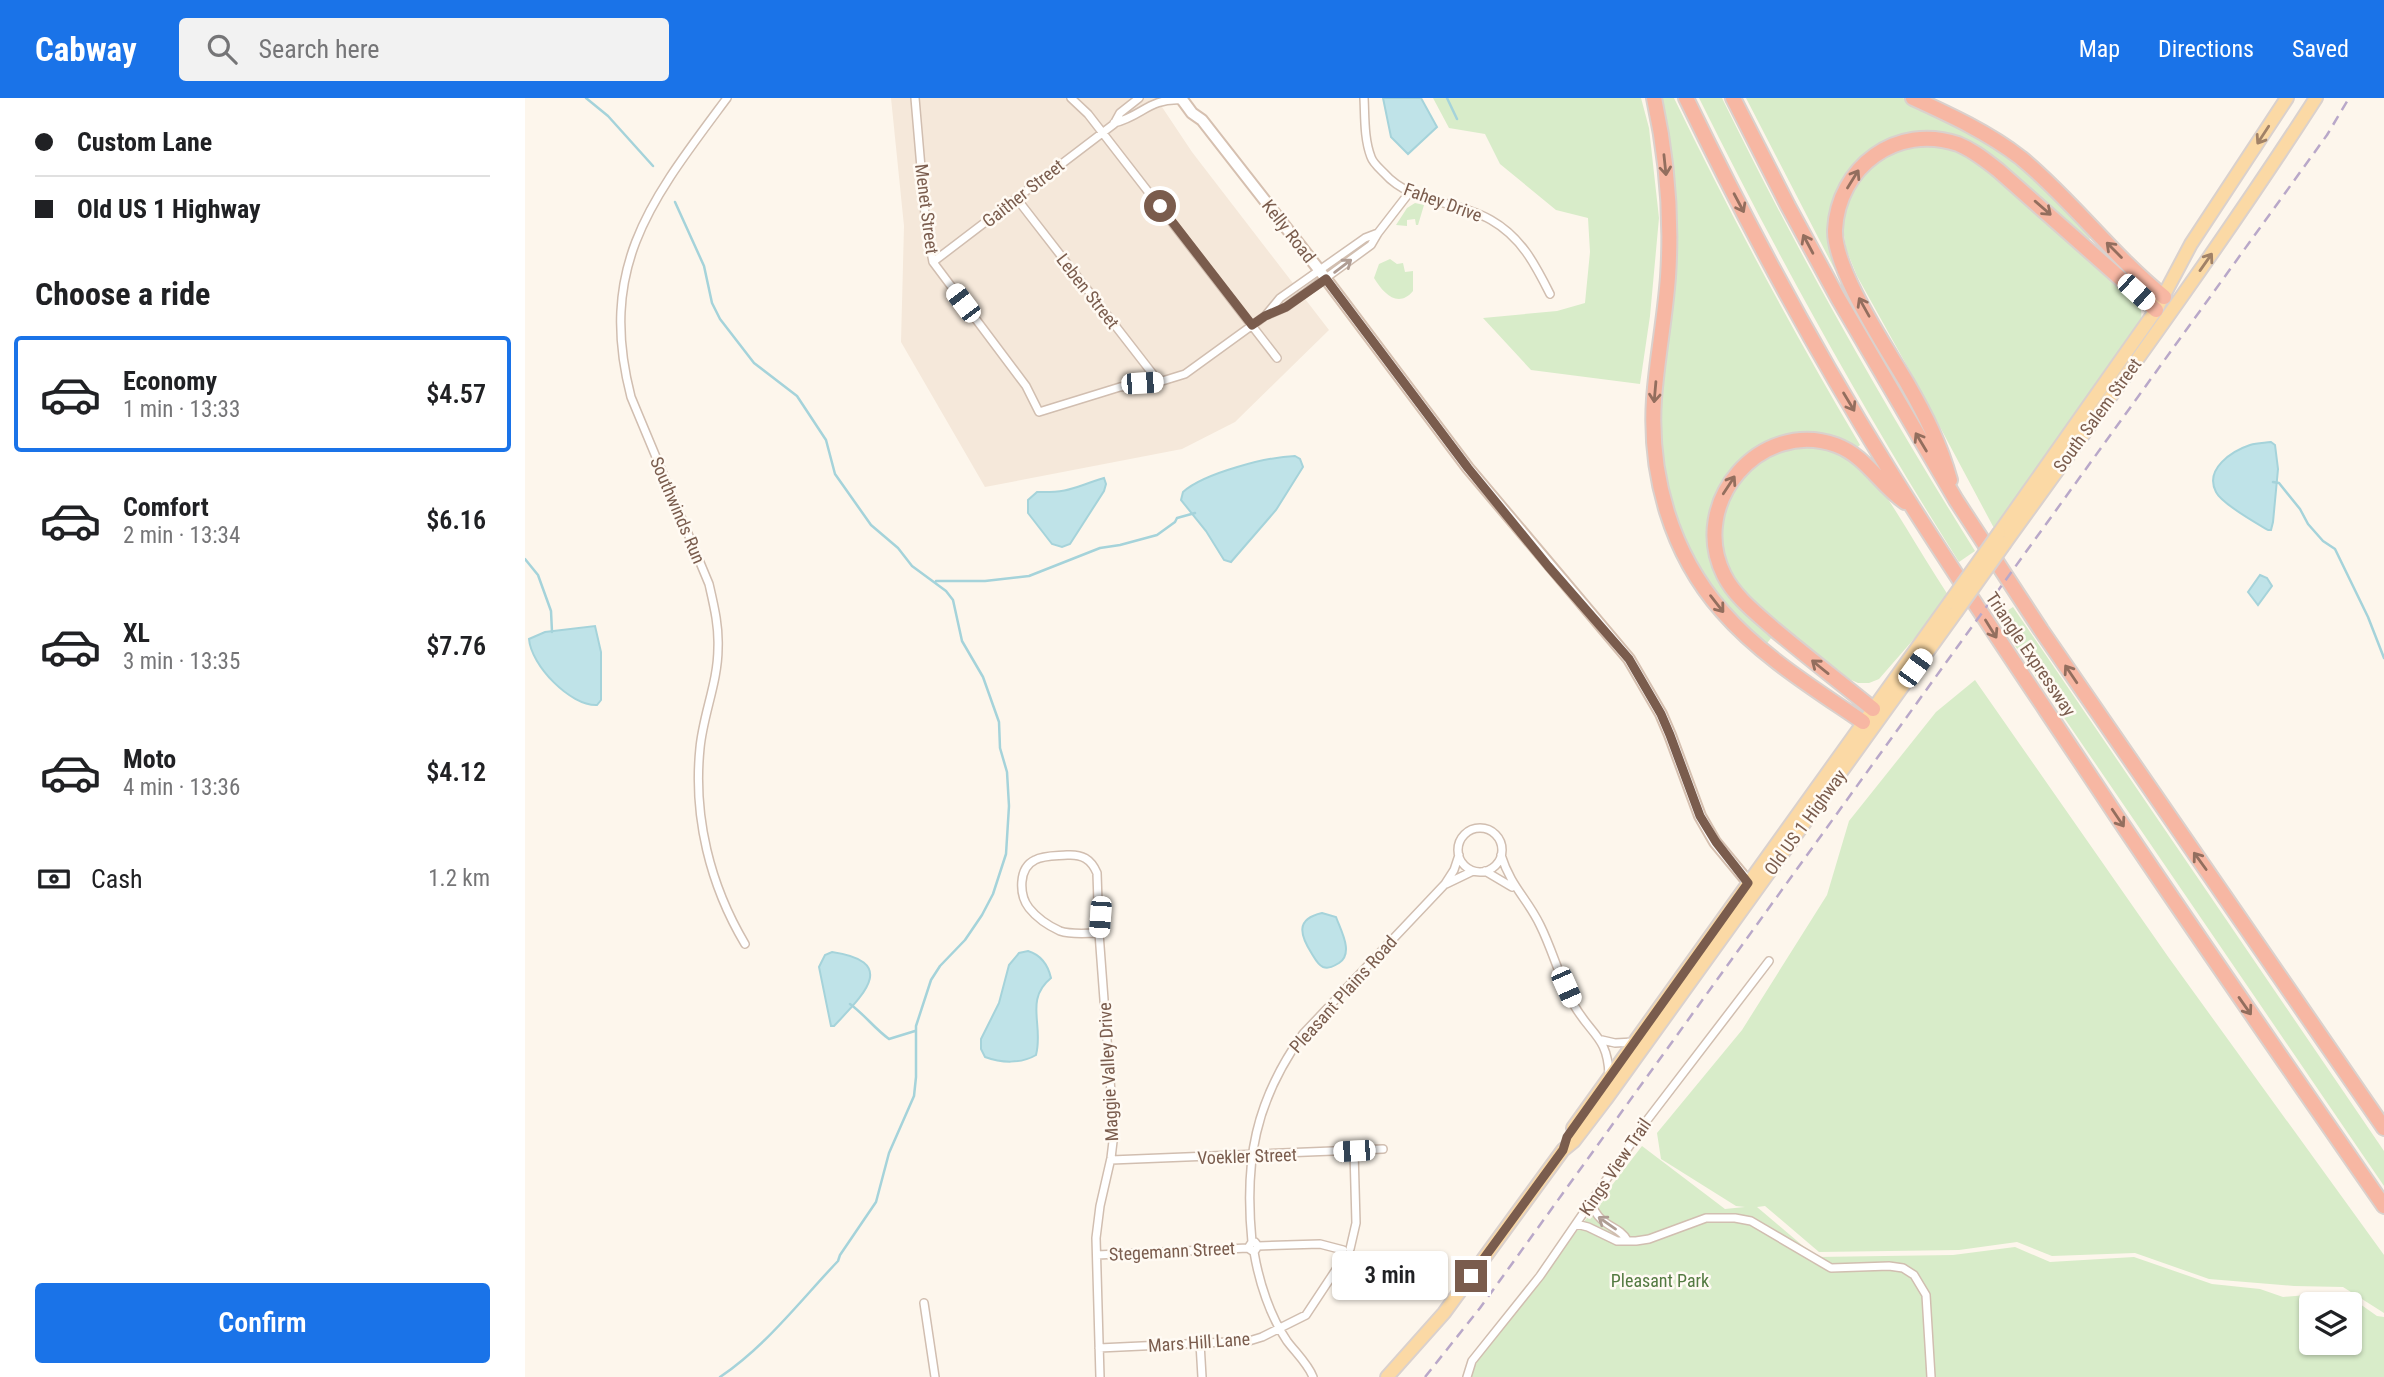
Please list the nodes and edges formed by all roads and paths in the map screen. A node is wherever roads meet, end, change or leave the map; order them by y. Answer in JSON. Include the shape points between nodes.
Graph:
{"nodes":[{"id":1,"x":727,"y":98,"type":"edge"},
{"id":2,"x":915,"y":98,"type":"edge"},
{"id":3,"x":1072,"y":98,"type":"edge"},
{"id":4,"x":1139,"y":98,"type":"edge"},
{"id":5,"x":1364,"y":98,"type":"edge"},
{"id":6,"x":1654,"y":98,"type":"edge"},
{"id":7,"x":1686,"y":98,"type":"edge"},
{"id":8,"x":1733,"y":98,"type":"edge"},
{"id":9,"x":1913,"y":98,"type":"edge"},
{"id":10,"x":2287,"y":98,"type":"edge"},
{"id":11,"x":2316,"y":98,"type":"edge"},
{"id":12,"x":1184,"y":99,"type":"edge"},
{"id":13,"x":1114,"y":124,"type":"junction"},
{"id":14,"x":1101,"y":132,"type":"junction"},
{"id":15,"x":1409,"y":193,"type":"junction"},
{"id":16,"x":1017,"y":199,"type":"junction"},
{"id":17,"x":933,"y":262,"type":"junction"},
{"id":18,"x":1323,"y":275,"type":"junction"},
{"id":19,"x":1550,"y":294,"type":"dead end"},
{"id":20,"x":2170,"y":302,"type":"junction"},
{"id":21,"x":2161,"y":314,"type":"junction"},
{"id":22,"x":1252,"y":325,"type":"junction"},
{"id":23,"x":1277,"y":358,"type":"dead end"},
{"id":24,"x":1159,"y":382,"type":"junction"},
{"id":25,"x":1956,"y":500,"type":"junction"},
{"id":26,"x":1915,"y":509,"type":"junction"},
{"id":27,"x":1877,"y":713,"type":"junction"},
{"id":28,"x":1868,"y":725,"type":"junction"},
{"id":29,"x":1459,"y":855,"type":"junction"},
{"id":30,"x":1501,"y":855,"type":"junction"},
{"id":31,"x":1473,"y":871,"type":"junction"},
{"id":32,"x":1485,"y":871,"type":"junction"},
{"id":33,"x":1445,"y":884,"type":"junction"},
{"id":34,"x":1752,"y":887,"type":"junction"},
{"id":35,"x":1516,"y":889,"type":"junction"},
{"id":36,"x":1099,"y":933,"type":"junction"},
{"id":37,"x":745,"y":944,"type":"dead end"},
{"id":38,"x":1769,"y":961,"type":"dead end"},
{"id":39,"x":1602,"y":1040,"type":"junction"},
{"id":40,"x":1633,"y":1042,"type":"junction"},
{"id":41,"x":1609,"y":1076,"type":"junction"},
{"id":42,"x":2384,"y":1128,"type":"edge"},
{"id":43,"x":1383,"y":1149,"type":"dead end"},
{"id":44,"x":1563,"y":1150,"type":"junction"},
{"id":45,"x":1354,"y":1151,"type":"junction"},
{"id":46,"x":1253,"y":1156,"type":"junction"},
{"id":47,"x":1111,"y":1160,"type":"junction"},
{"id":48,"x":1591,"y":1203,"type":"junction"},
{"id":49,"x":2384,"y":1206,"type":"edge"},
{"id":50,"x":1576,"y":1224,"type":"junction"},
{"id":51,"x":1627,"y":1240,"type":"junction"},
{"id":52,"x":1253,"y":1247,"type":"junction"},
{"id":53,"x":1346,"y":1252,"type":"junction"},
{"id":54,"x":1097,"y":1255,"type":"junction"},
{"id":55,"x":923,"y":1303,"type":"dead end"},
{"id":56,"x":1280,"y":1329,"type":"junction"},
{"id":57,"x":1200,"y":1343,"type":"junction"},
{"id":58,"x":1100,"y":1348,"type":"junction"},
{"id":59,"x":1312,"y":1374,"type":"edge"},
{"id":60,"x":935,"y":1377,"type":"edge"},
{"id":61,"x":1100,"y":1377,"type":"edge"},
{"id":62,"x":1202,"y":1377,"type":"edge"},
{"id":63,"x":1322,"y":1377,"type":"edge"},
{"id":64,"x":1387,"y":1377,"type":"edge"},
{"id":65,"x":1467,"y":1377,"type":"edge"},
{"id":66,"x":1931,"y":1377,"type":"edge"}],
"edges":[{"from":1,"to":37,"type":"street","name":"Southwinds Run","via":[[643,220],[623,285],[621,337],[631,397],[705,575],[716,616],[718,650],[700,750],[701,821],[711,869]]},
{"from":2,"to":17,"type":"street","name":"Menet Street"},
{"from":3,"to":14,"type":"street"},
{"from":4,"to":13,"type":"street","name":"Gaither Street"},
{"from":5,"to":15,"type":"street","name":"Fahey Drive","via":[[1372,160]]},
{"from":6,"to":28,"type":"highway","one_way":true,"via":[[1666,166],[1669,243],[1653,426],[1660,488],[1670,524],[1720,610],[1772,656]]},
{"from":7,"to":26,"type":"highway","name":"Triangle Expressway","one_way":true,"via":[[1801,320]]},
{"from":25,"to":8,"type":"highway","name":"Triangle Expressway","one_way":true,"via":[[1837,298]]},
{"from":20,"to":9,"type":"highway","one_way":true,"via":[[2021,159],[1984,133]]},
{"from":10,"to":20,"type":"main road","name":"South Salem Street","one_way":true,"via":[[2191,244]]},
{"from":20,"to":11,"type":"main road","name":"South Salem Street","one_way":true,"via":[[2257,188]]},
{"from":12,"to":13,"type":"street","name":"Gaither Street","via":[[1157,101]]},
{"from":12,"to":18,"type":"street","name":"Kelly Road"},
{"from":13,"to":14,"type":"street","name":"Gaither Street"},
{"from":14,"to":16,"type":"street","name":"Gaither Street"},
{"from":14,"to":22,"type":"street"},
{"from":15,"to":18,"type":"street","via":[[1371,245]]},
{"from":15,"to":19,"type":"street","name":"Fahey Drive","via":[[1490,219],[1516,238],[1533,259]]},
{"from":16,"to":17,"type":"street","name":"Gaither Street"},
{"from":16,"to":24,"type":"street","name":"Leben Street"},
{"from":17,"to":24,"type":"street","name":"Menet Street","via":[[1027,386],[1039,412],[1120,387]]},
{"from":18,"to":22,"type":"street","via":[[1278,311]]},
{"from":18,"to":34,"type":"street","name":"Kelly Road","via":[[1468,468],[1629,659],[1661,714],[1700,816]]},
{"from":20,"to":21,"type":"main road","name":"South Salem Street"},
{"from":25,"to":21,"type":"highway","one_way":true,"via":[[1940,446],[1851,285],[1837,249],[1837,214],[1863,163],[1888,146],[1915,139],[1944,140],[1971,150]]},
{"from":21,"to":27,"type":"main road","name":"South Salem Street","bridge":true},
{"from":22,"to":23,"type":"street"},
{"from":22,"to":24,"type":"street","via":[[1185,374]]},
{"from":42,"to":25,"type":"highway","name":"Triangle Expressway","one_way":true},
{"from":27,"to":26,"type":"highway","one_way":true,"via":[[1735,592],[1717,557],[1716,514],[1722,496],[1746,463],[1762,452],[1799,441],[1852,453]]},
{"from":26,"to":49,"type":"highway","name":"Triangle Expressway","one_way":true,"via":[[2181,913]]},
{"from":27,"to":28,"type":"main road","name":"South Salem Street"},
{"from":28,"to":34,"type":"main road","name":"Old US 1 Highway"},
{"from":29,"to":30,"type":"street","via":[[1460,841],[1470,830],[1484,828],[1496,835]]},
{"from":29,"to":31,"type":"street"},
{"from":29,"to":33,"type":"street","name":"Pleasant Plains Road"},
{"from":30,"to":32,"type":"street","via":[[1494,867]]},
{"from":30,"to":35,"type":"street"},
{"from":31,"to":32,"type":"street"},
{"from":31,"to":33,"type":"street","name":"Pleasant Plains Road"},
{"from":32,"to":35,"type":"street"},
{"from":33,"to":46,"type":"street","name":"Pleasant Plains Road","via":[[1303,1034],[1269,1091]]},
{"from":34,"to":40,"type":"main road","name":"Old US 1 Highway"},
{"from":34,"to":44,"type":"main road","name":"Old US 1 Highway","via":[[1606,1099]]},
{"from":35,"to":39,"type":"street","via":[[1541,926],[1579,1013]]},
{"from":36,"to":36,"type":"street","name":"Maggie Valley Drive","via":[[1094,865],[1073,855],[1041,857],[1030,863],[1022,876],[1023,894],[1037,917],[1067,933]]},
{"from":36,"to":47,"type":"street","name":"Maggie Valley Drive","via":[[1113,1111]]},
{"from":38,"to":48,"type":"street","name":"Kings View Trail","via":[[1648,1119]]},
{"from":39,"to":40,"type":"street"},
{"from":39,"to":41,"type":"street"},
{"from":40,"to":41,"type":"main road","name":"Old US 1 Highway"},
{"from":41,"to":44,"type":"main road","name":"Old US 1 Highway"},
{"from":43,"to":45,"type":"street","name":"Voekler Street"},
{"from":44,"to":64,"type":"main road","name":"Old US 1 Highway","via":[[1444,1313]]},
{"from":45,"to":46,"type":"street","name":"Voekler Street"},
{"from":45,"to":53,"type":"street","name":"Mars Hill Lane","via":[[1356,1223]]},
{"from":46,"to":47,"type":"street","name":"Voekler Street"},
{"from":46,"to":52,"type":"street","name":"Pleasant Plains Road","via":[[1248,1205]]},
{"from":47,"to":54,"type":"street","name":"Maggie Valley Drive","via":[[1100,1206]]},
{"from":48,"to":50,"type":"street","name":"Kings View Trail"},
{"from":51,"to":48,"type":"street","one_way":true,"via":[[1596,1216]]},
{"from":50,"to":51,"type":"street","via":[[1618,1241]]},
{"from":50,"to":65,"type":"street","name":"Kings View Trail","via":[[1472,1361]]},
{"from":51,"to":66,"type":"street","via":[[1649,1239],[1706,1219],[1735,1218],[1751,1221],[1831,1268],[1903,1268],[1914,1275],[1926,1296]]},
{"from":52,"to":53,"type":"street","name":"Stegemann Street","via":[[1320,1244]]},
{"from":52,"to":54,"type":"street","name":"Stegemann Street"},
{"from":52,"to":56,"type":"street","name":"Pleasant Plains Road"},
{"from":53,"to":56,"type":"street","name":"Mars Hill Lane","via":[[1305,1315]]},
{"from":54,"to":58,"type":"street","name":"Maggie Valley Drive"},
{"from":55,"to":60,"type":"street"},
{"from":56,"to":57,"type":"street","name":"Mars Hill Lane","via":[[1249,1341]]},
{"from":56,"to":59,"type":"street","name":"Pleasant Plains Road"},
{"from":57,"to":58,"type":"street","name":"Mars Hill Lane"},
{"from":57,"to":62,"type":"street"},
{"from":58,"to":61,"type":"street","name":"Maggie Valley Drive"},
{"from":59,"to":63,"type":"street","name":"Pleasant Plains Road"}]}
